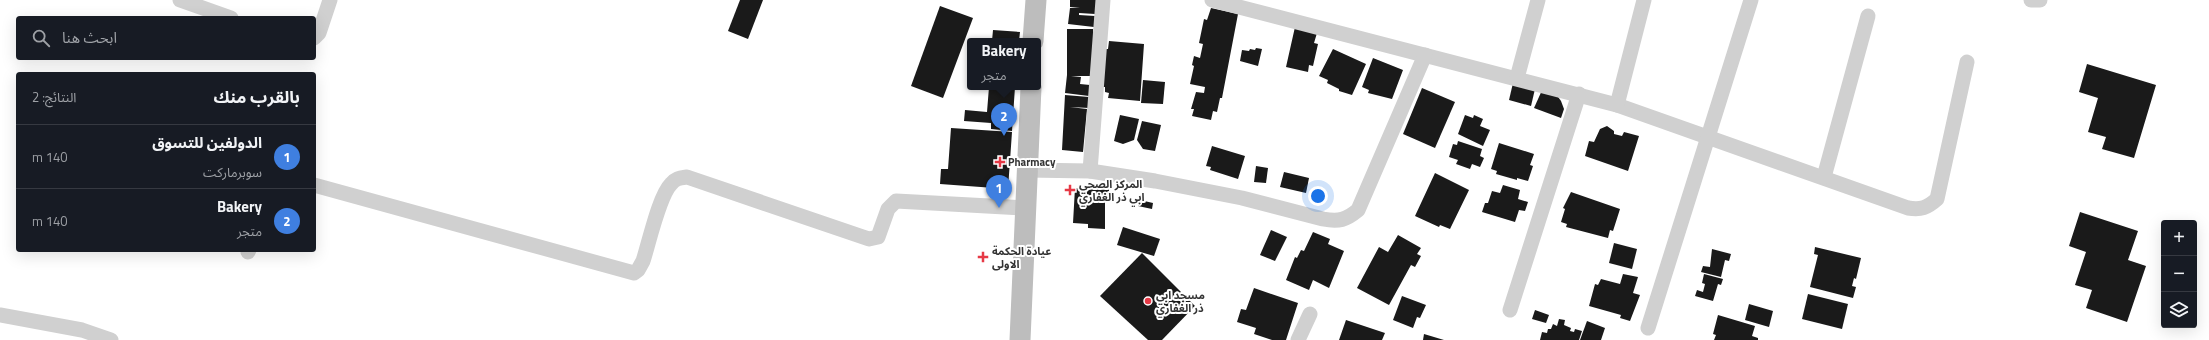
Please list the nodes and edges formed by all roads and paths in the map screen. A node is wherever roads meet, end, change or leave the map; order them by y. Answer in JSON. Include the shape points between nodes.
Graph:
{"nodes":[{"id":1,"x":180,"y":0,"type":"edge"},
{"id":2,"x":330,"y":0,"type":"edge"},
{"id":3,"x":1036,"y":0,"type":"edge"},
{"id":4,"x":1103,"y":0,"type":"edge"},
{"id":5,"x":1212,"y":0,"type":"edge"},
{"id":6,"x":1538,"y":0,"type":"edge"},
{"id":7,"x":1644,"y":0,"type":"edge"},
{"id":8,"x":1751,"y":0,"type":"edge"},
{"id":9,"x":2031,"y":0,"type":"edge"},
{"id":10,"x":2040,"y":0,"type":"edge"},
{"id":11,"x":1241,"y":4,"type":"edge"},
{"id":12,"x":224,"y":16,"type":"edge"},
{"id":13,"x":1868,"y":16,"type":"dead end"},
{"id":14,"x":316,"y":36,"type":"edge"},
{"id":15,"x":1033,"y":38,"type":"edge"},
{"id":16,"x":1425,"y":55,"type":"junction"},
{"id":17,"x":1966,"y":62,"type":"dead end"},
{"id":18,"x":1517,"y":78,"type":"junction"},
{"id":19,"x":1030,"y":90,"type":"edge"},
{"id":20,"x":1579,"y":94,"type":"junction"},
{"id":21,"x":1617,"y":105,"type":"junction"},
{"id":22,"x":1709,"y":136,"type":"junction"},
{"id":23,"x":1027,"y":170,"type":"junction"},
{"id":24,"x":1090,"y":171,"type":"junction"},
{"id":25,"x":1824,"y":178,"type":"junction"},
{"id":26,"x":316,"y":186,"type":"edge"},
{"id":27,"x":1025,"y":208,"type":"junction"},
{"id":28,"x":1510,"y":310,"type":"dead end"},
{"id":29,"x":1310,"y":314,"type":"dead end"},
{"id":30,"x":0,"y":315,"type":"edge"},
{"id":31,"x":1648,"y":328,"type":"dead end"},
{"id":32,"x":111,"y":340,"type":"edge"},
{"id":33,"x":1020,"y":340,"type":"edge"},
{"id":34,"x":1298,"y":340,"type":"edge"}],
"edges":[{"from":1,"to":12,"type":"street"},
{"from":2,"to":14,"type":"street"},
{"from":3,"to":15,"type":"street"},
{"from":4,"to":24,"type":"street"},
{"from":5,"to":11,"type":"street"},
{"from":6,"to":18,"type":"street"},
{"from":7,"to":21,"type":"street"},
{"from":8,"to":22,"type":"street"},
{"from":9,"to":10,"type":"street"},
{"from":11,"to":16,"type":"street"},
{"from":13,"to":25,"type":"street"},
{"from":16,"to":18,"type":"street"},
{"from":16,"to":24,"type":"street","via":[[1358,210],[1346,220],[1336,222],[1242,198]]},
{"from":17,"to":25,"type":"street","via":[[1937,199],[1928,207],[1920,210],[1908,208]]},
{"from":18,"to":20,"type":"street"},
{"from":19,"to":23,"type":"street"},
{"from":20,"to":21,"type":"street"},
{"from":20,"to":28,"type":"street"},
{"from":21,"to":22,"type":"street"},
{"from":22,"to":25,"type":"street"},
{"from":22,"to":31,"type":"street"},
{"from":23,"to":24,"type":"street"},
{"from":23,"to":27,"type":"street"},
{"from":26,"to":27,"type":"street","via":[[634,273],[644,261],[663,199],[670,184],[678,178],[687,177],[869,240],[878,237],[888,209],[896,201]]},
{"from":27,"to":33,"type":"street"},
{"from":29,"to":34,"type":"street"},
{"from":30,"to":32,"type":"street","via":[[82,330]]}]}
